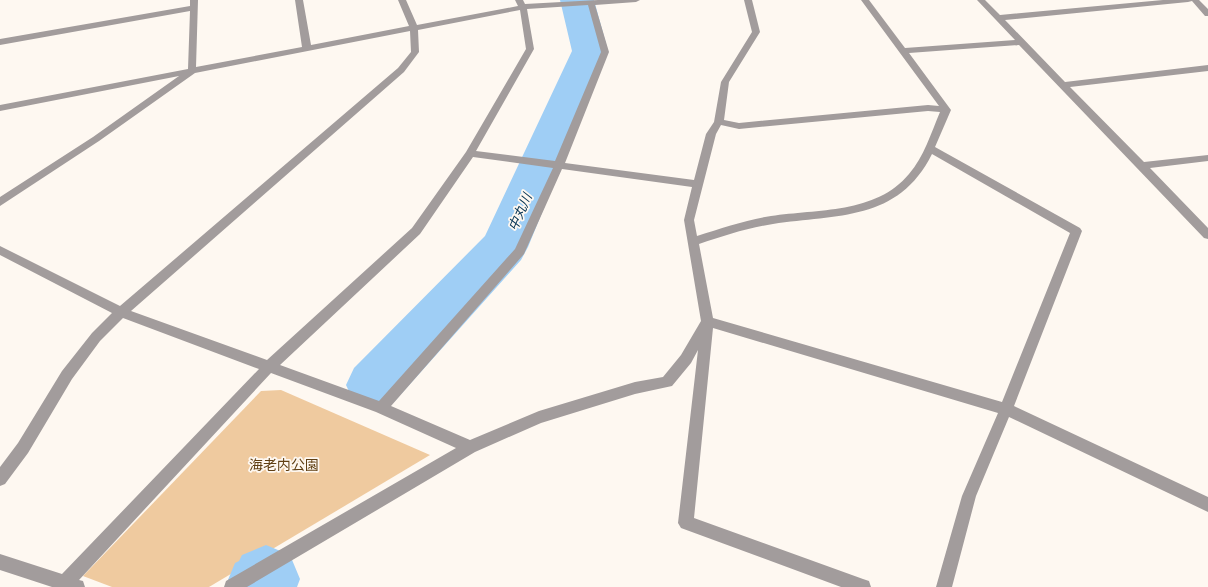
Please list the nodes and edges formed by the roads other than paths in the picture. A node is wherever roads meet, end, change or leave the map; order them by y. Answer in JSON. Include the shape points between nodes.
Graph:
{"nodes":[{"id":1,"x":299,"y":0,"type":"edge"},
{"id":2,"x":402,"y":0,"type":"edge"},
{"id":3,"x":636,"y":0,"type":"edge"},
{"id":4,"x":748,"y":0,"type":"edge"},
{"id":5,"x":865,"y":0,"type":"edge"},
{"id":6,"x":981,"y":0,"type":"edge"},
{"id":7,"x":1188,"y":0,"type":"edge"},
{"id":8,"x":1195,"y":0,"type":"edge"},
{"id":9,"x":588,"y":3,"type":"junction"},
{"id":10,"x":194,"y":4,"type":"edge"},
{"id":11,"x":521,"y":4,"type":"edge"},
{"id":12,"x":1208,"y":14,"type":"edge"},
{"id":13,"x":998,"y":18,"type":"junction"},
{"id":14,"x":414,"y":28,"type":"junction"},
{"id":15,"x":0,"y":42,"type":"edge"},
{"id":16,"x":1022,"y":42,"type":"junction"},
{"id":17,"x":307,"y":49,"type":"junction"},
{"id":18,"x":904,"y":51,"type":"junction"},
{"id":19,"x":1208,"y":68,"type":"edge"},
{"id":20,"x":192,"y":71,"type":"junction"},
{"id":21,"x":1063,"y":85,"type":"junction"},
{"id":22,"x":0,"y":108,"type":"edge"},
{"id":23,"x":946,"y":110,"type":"junction"},
{"id":24,"x":719,"y":122,"type":"junction"},
{"id":25,"x":928,"y":148,"type":"junction"},
{"id":26,"x":470,"y":152,"type":"junction"},
{"id":27,"x":1208,"y":158,"type":"edge"},
{"id":28,"x":559,"y":165,"type":"junction"},
{"id":29,"x":1142,"y":166,"type":"junction"},
{"id":30,"x":697,"y":184,"type":"junction"},
{"id":31,"x":0,"y":202,"type":"edge"},
{"id":32,"x":1208,"y":235,"type":"edge"},
{"id":33,"x":692,"y":242,"type":"junction"},
{"id":34,"x":0,"y":250,"type":"edge"},
{"id":35,"x":121,"y":312,"type":"junction"},
{"id":36,"x":707,"y":321,"type":"junction"},
{"id":37,"x":269,"y":367,"type":"junction"},
{"id":38,"x":381,"y":408,"type":"junction"},
{"id":39,"x":1006,"y":410,"type":"junction"},
{"id":40,"x":470,"y":447,"type":"junction"},
{"id":41,"x":0,"y":479,"type":"edge"},
{"id":42,"x":1208,"y":505,"type":"edge"},
{"id":43,"x":0,"y":562,"type":"edge"},
{"id":44,"x":67,"y":586,"type":"edge"},
{"id":45,"x":232,"y":587,"type":"edge"},
{"id":46,"x":863,"y":587,"type":"edge"},
{"id":47,"x":944,"y":587,"type":"edge"}],
"edges":[{"from":1,"to":17,"type":"street"},
{"from":2,"to":14,"type":"street"},
{"from":3,"to":9,"type":"street"},
{"from":4,"to":24,"type":"street","via":[[756,32],[725,82]]},
{"from":5,"to":18,"type":"street"},
{"from":6,"to":13,"type":"street"},
{"from":7,"to":13,"type":"street"},
{"from":8,"to":12,"type":"street"},
{"from":9,"to":11,"type":"street"},
{"from":9,"to":28,"type":"street","via":[[605,52]]},
{"from":10,"to":15,"type":"street"},
{"from":10,"to":20,"type":"street"},
{"from":11,"to":14,"type":"street"},
{"from":11,"to":26,"type":"street","via":[[530,49]]},
{"from":13,"to":16,"type":"street"},
{"from":14,"to":17,"type":"street"},
{"from":14,"to":35,"type":"street","via":[[415,52],[401,70]]},
{"from":16,"to":18,"type":"street"},
{"from":16,"to":21,"type":"street"},
{"from":17,"to":20,"type":"street"},
{"from":18,"to":23,"type":"street"},
{"from":19,"to":21,"type":"street"},
{"from":20,"to":22,"type":"street"},
{"from":20,"to":31,"type":"street"},
{"from":21,"to":29,"type":"street"},
{"from":23,"to":24,"type":"street","via":[[928,108],[739,126]]},
{"from":23,"to":25,"type":"street"},
{"from":24,"to":30,"type":"street","via":[[710,134]]},
{"from":25,"to":33,"type":"street","via":[[912,178],[888,198],[852,210],[771,220]]},
{"from":25,"to":39,"type":"street","via":[[1076,231]]},
{"from":26,"to":28,"type":"street"},
{"from":26,"to":37,"type":"street","via":[[416,231]]},
{"from":27,"to":29,"type":"street"},
{"from":28,"to":30,"type":"street"},
{"from":28,"to":38,"type":"street","via":[[520,251]]},
{"from":29,"to":32,"type":"street"},
{"from":30,"to":33,"type":"street","via":[[689,220]]},
{"from":33,"to":36,"type":"street"},
{"from":34,"to":35,"type":"street"},
{"from":35,"to":37,"type":"street"},
{"from":35,"to":41,"type":"street","via":[[96,337],[67,375],[23,448]]},
{"from":36,"to":39,"type":"street"},
{"from":36,"to":40,"type":"street","via":[[686,359],[667,382],[635,388],[539,417]]},
{"from":36,"to":46,"type":"street","via":[[686,523]]},
{"from":37,"to":38,"type":"street"},
{"from":37,"to":44,"type":"street"},
{"from":38,"to":40,"type":"street"},
{"from":39,"to":42,"type":"street"},
{"from":39,"to":47,"type":"street","via":[[969,496]]},
{"from":40,"to":45,"type":"street"},
{"from":43,"to":44,"type":"street"}]}
